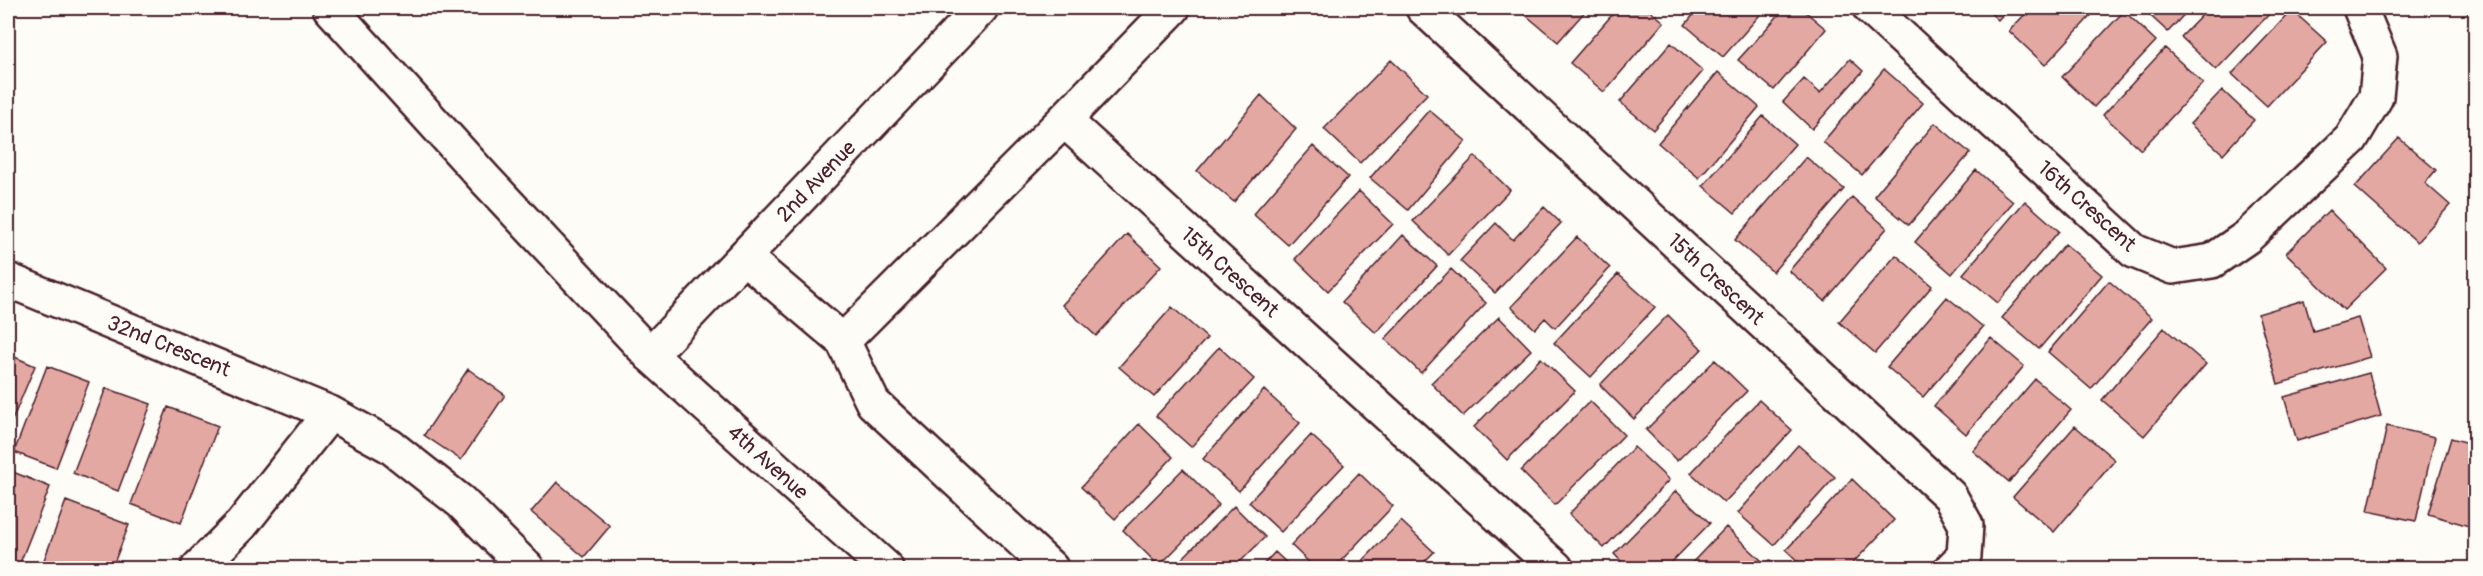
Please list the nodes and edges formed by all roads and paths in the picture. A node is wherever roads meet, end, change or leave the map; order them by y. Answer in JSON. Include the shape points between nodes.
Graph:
{"nodes":[{"id":1,"x":330,"y":8,"type":"edge"},
{"id":2,"x":981,"y":8,"type":"edge"},
{"id":3,"x":1173,"y":8,"type":"edge"},
{"id":4,"x":1423,"y":8,"type":"edge"},
{"id":5,"x":1870,"y":8,"type":"edge"},
{"id":6,"x":2360,"y":8,"type":"edge"},
{"id":7,"x":1064,"y":120,"type":"junction"},
{"id":8,"x":744,"y":257,"type":"junction"},
{"id":9,"x":8,"y":279,"type":"edge"},
{"id":10,"x":843,"y":341,"type":"junction"},
{"id":11,"x":650,"y":355,"type":"junction"},
{"id":12,"x":330,"y":413,"type":"junction"},
{"id":13,"x":198,"y":568,"type":"edge"},
{"id":14,"x":527,"y":568,"type":"edge"},
{"id":15,"x":886,"y":568,"type":"edge"},
{"id":16,"x":1051,"y":568,"type":"edge"},
{"id":17,"x":1556,"y":568,"type":"edge"},
{"id":18,"x":1952,"y":568,"type":"edge"}],
"edges":[{"from":1,"to":11,"type":"street","name":"4th Avenue"},
{"from":2,"to":8,"type":"street","name":"2nd Avenue"},
{"from":3,"to":7,"type":"street"},
{"from":4,"to":18,"type":"street","name":"15th Crescent","via":[[1950,496],[1966,525],[1964,556]]},
{"from":5,"to":6,"type":"street","name":"16th Crescent","via":[[2134,251],[2173,267],[2212,261],[2247,237],[2351,139],[2376,97],[2380,56]]},
{"from":7,"to":10,"type":"street"},
{"from":7,"to":17,"type":"street","name":"15th Crescent"},
{"from":8,"to":10,"type":"street"},
{"from":8,"to":11,"type":"street","name":"2nd Avenue"},
{"from":9,"to":12,"type":"street","name":"32nd Crescent"},
{"from":10,"to":16,"type":"street","via":[[873,403]]},
{"from":11,"to":15,"type":"street","name":"4th Avenue"},
{"from":12,"to":13,"type":"street","via":[[241,525]]},
{"from":12,"to":14,"type":"street","name":"32nd Crescent","via":[[390,446],[461,502]]}]}
